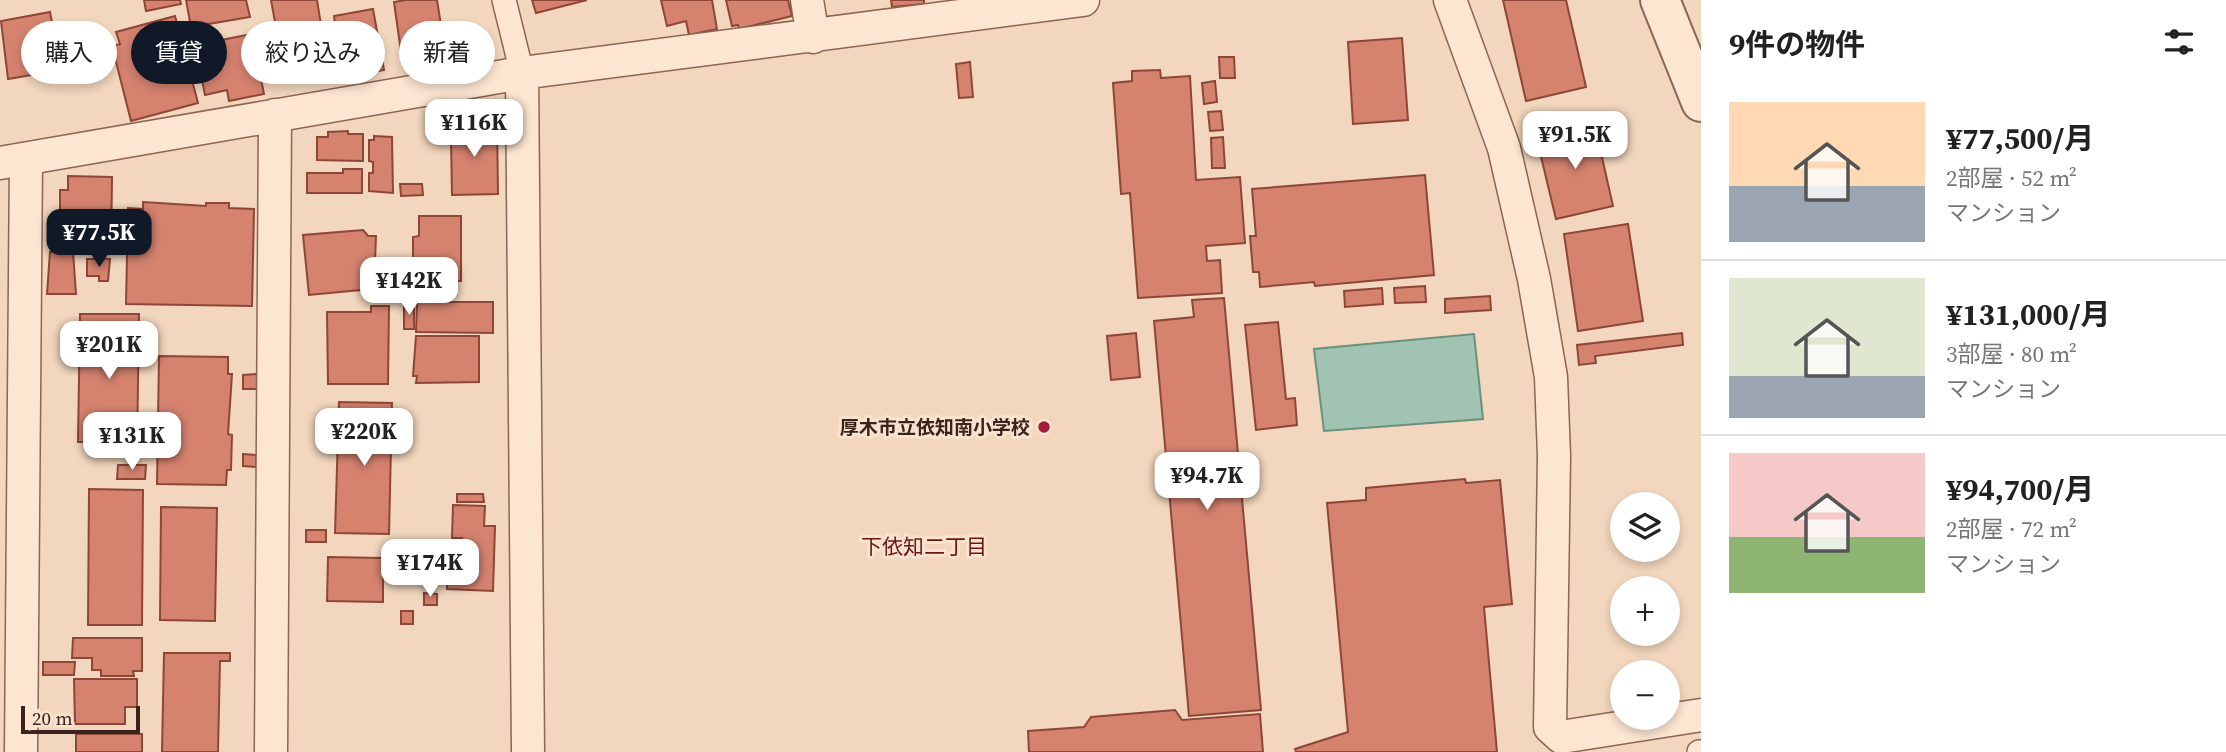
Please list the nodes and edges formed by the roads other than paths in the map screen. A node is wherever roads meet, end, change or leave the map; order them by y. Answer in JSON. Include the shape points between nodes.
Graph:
{"nodes":[{"id":1,"x":504,"y":0,"type":"edge"},
{"id":2,"x":807,"y":0,"type":"edge"},
{"id":3,"x":1083,"y":0,"type":"edge"},
{"id":4,"x":1450,"y":0,"type":"edge"},
{"id":5,"x":1660,"y":0,"type":"edge"},
{"id":6,"x":813,"y":37,"type":"junction"},
{"id":7,"x":522,"y":73,"type":"junction"},
{"id":8,"x":1701,"y":102,"type":"edge"},
{"id":9,"x":275,"y":116,"type":"junction"},
{"id":10,"x":13,"y":161,"type":"edge"},
{"id":11,"x":1701,"y":715,"type":"edge"},
{"id":12,"x":21,"y":752,"type":"edge"},
{"id":13,"x":271,"y":752,"type":"edge"},
{"id":14,"x":528,"y":752,"type":"edge"}],
"edges":[{"from":1,"to":7,"type":"street"},
{"from":2,"to":6,"type":"street"},
{"from":3,"to":6,"type":"street"},
{"from":4,"to":11,"type":"street","via":[[1504,148],[1551,377],[1550,727],[1561,737]]},
{"from":5,"to":8,"type":"street"},
{"from":6,"to":7,"type":"street"},
{"from":7,"to":9,"type":"street"},
{"from":7,"to":14,"type":"street"},
{"from":9,"to":10,"type":"street"},
{"from":9,"to":13,"type":"street"},
{"from":10,"to":12,"type":"street"}]}
